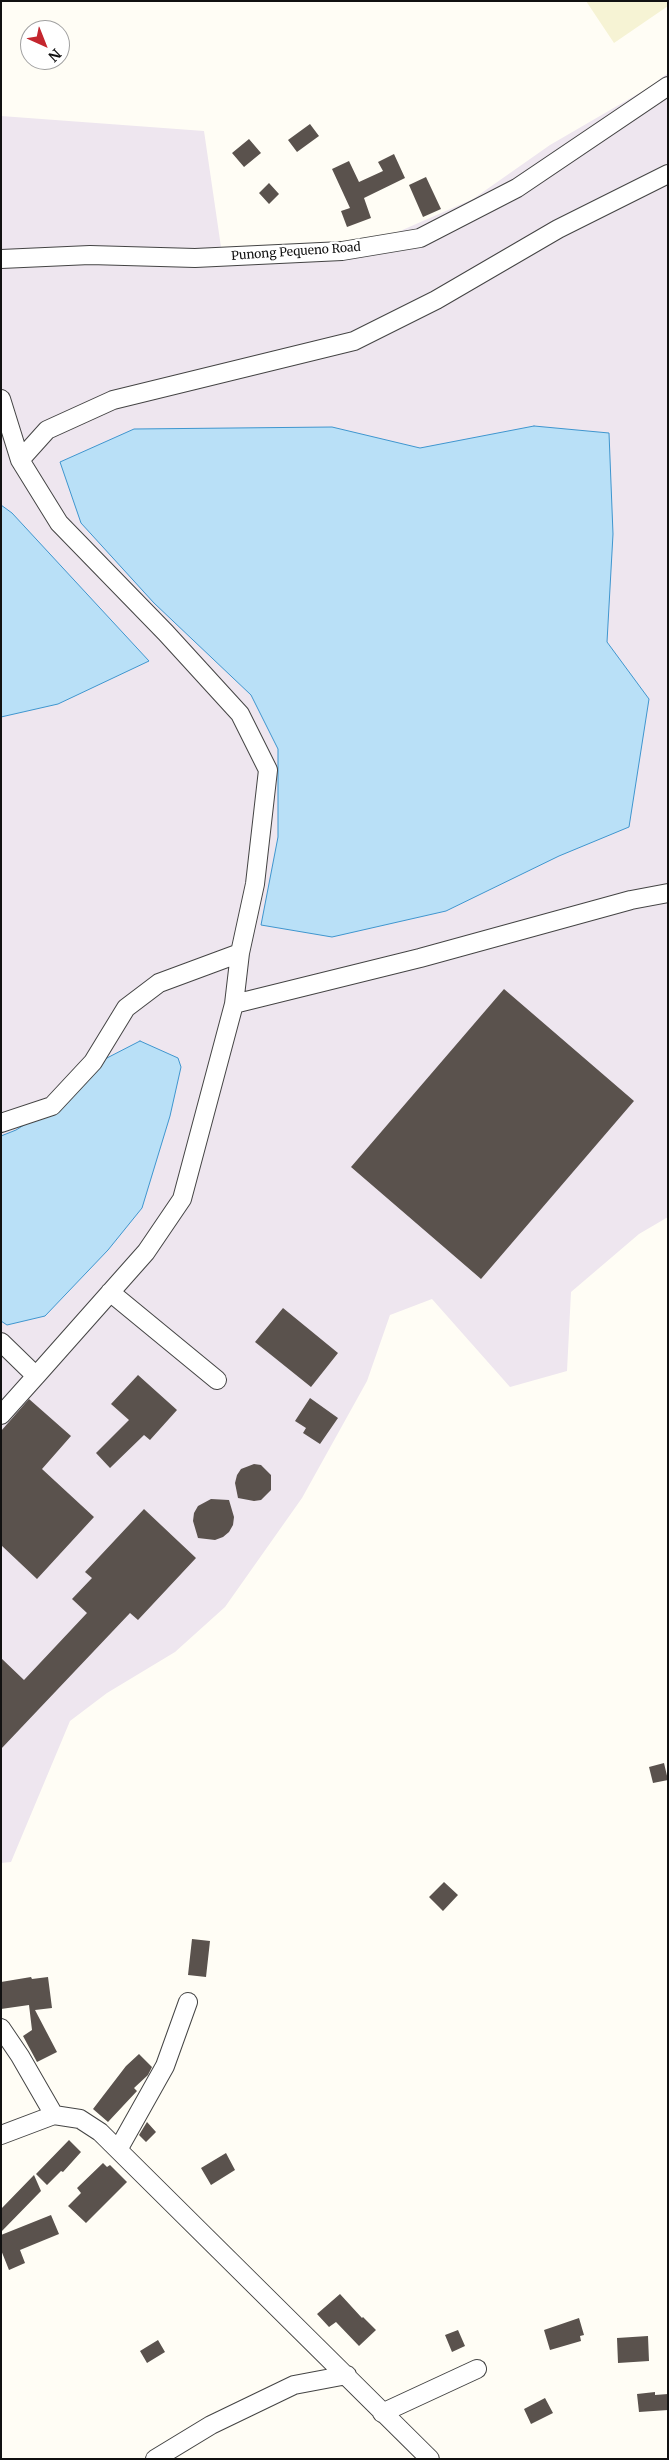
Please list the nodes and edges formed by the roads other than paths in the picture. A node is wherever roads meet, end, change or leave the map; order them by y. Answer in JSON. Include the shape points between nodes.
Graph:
{"nodes":[{"id":1,"x":668,"y":86,"type":"edge"},
{"id":2,"x":668,"y":174,"type":"edge"},
{"id":3,"x":1,"y":259,"type":"edge"},
{"id":4,"x":1,"y":399,"type":"edge"},
{"id":5,"x":20,"y":460,"type":"junction"},
{"id":6,"x":668,"y":893,"type":"edge"},
{"id":7,"x":240,"y":953,"type":"junction"},
{"id":8,"x":234,"y":1004,"type":"junction"},
{"id":9,"x":1,"y":1123,"type":"edge"},
{"id":10,"x":110,"y":1292,"type":"junction"},
{"id":11,"x":1,"y":1342,"type":"edge"},
{"id":12,"x":36,"y":1376,"type":"junction"},
{"id":13,"x":218,"y":1380,"type":"dead end"},
{"id":14,"x":1,"y":1415,"type":"edge"},
{"id":15,"x":188,"y":2002,"type":"dead end"},
{"id":16,"x":1,"y":2028,"type":"edge"},
{"id":17,"x":54,"y":2115,"type":"junction"},
{"id":18,"x":1,"y":2135,"type":"edge"},
{"id":19,"x":119,"y":2148,"type":"junction"},
{"id":20,"x":477,"y":2369,"type":"dead end"},
{"id":21,"x":347,"y":2375,"type":"junction"},
{"id":22,"x":382,"y":2413,"type":"junction"},
{"id":23,"x":155,"y":2459,"type":"edge"},
{"id":24,"x":430,"y":2459,"type":"edge"}],
"edges":[{"from":1,"to":3,"type":"street","name":"Punong Pequeno Road","via":[[517,188],[420,238],[342,250],[215,257],[90,255]]},
{"from":2,"to":5,"type":"street","via":[[558,229],[436,300],[354,341],[113,400],[47,430]]},
{"from":4,"to":5,"type":"street"},
{"from":5,"to":7,"type":"street","via":[[59,523],[240,714],[268,770],[255,884]]},
{"from":6,"to":8,"type":"street"},
{"from":7,"to":8,"type":"street"},
{"from":7,"to":9,"type":"street","via":[[159,983],[126,1008],[93,1062],[52,1106]]},
{"from":8,"to":10,"type":"street","via":[[182,1199],[146,1252]]},
{"from":10,"to":12,"type":"street"},
{"from":10,"to":13,"type":"street"},
{"from":11,"to":12,"type":"street"},
{"from":12,"to":14,"type":"street"},
{"from":15,"to":19,"type":"street","via":[[165,2066]]},
{"from":16,"to":17,"type":"street"},
{"from":17,"to":18,"type":"street"},
{"from":17,"to":19,"type":"street","via":[[80,2119]]},
{"from":19,"to":21,"type":"street"},
{"from":20,"to":22,"type":"street"},
{"from":21,"to":22,"type":"street"},
{"from":21,"to":23,"type":"street","via":[[294,2385],[211,2425]]},
{"from":22,"to":24,"type":"street"}]}
